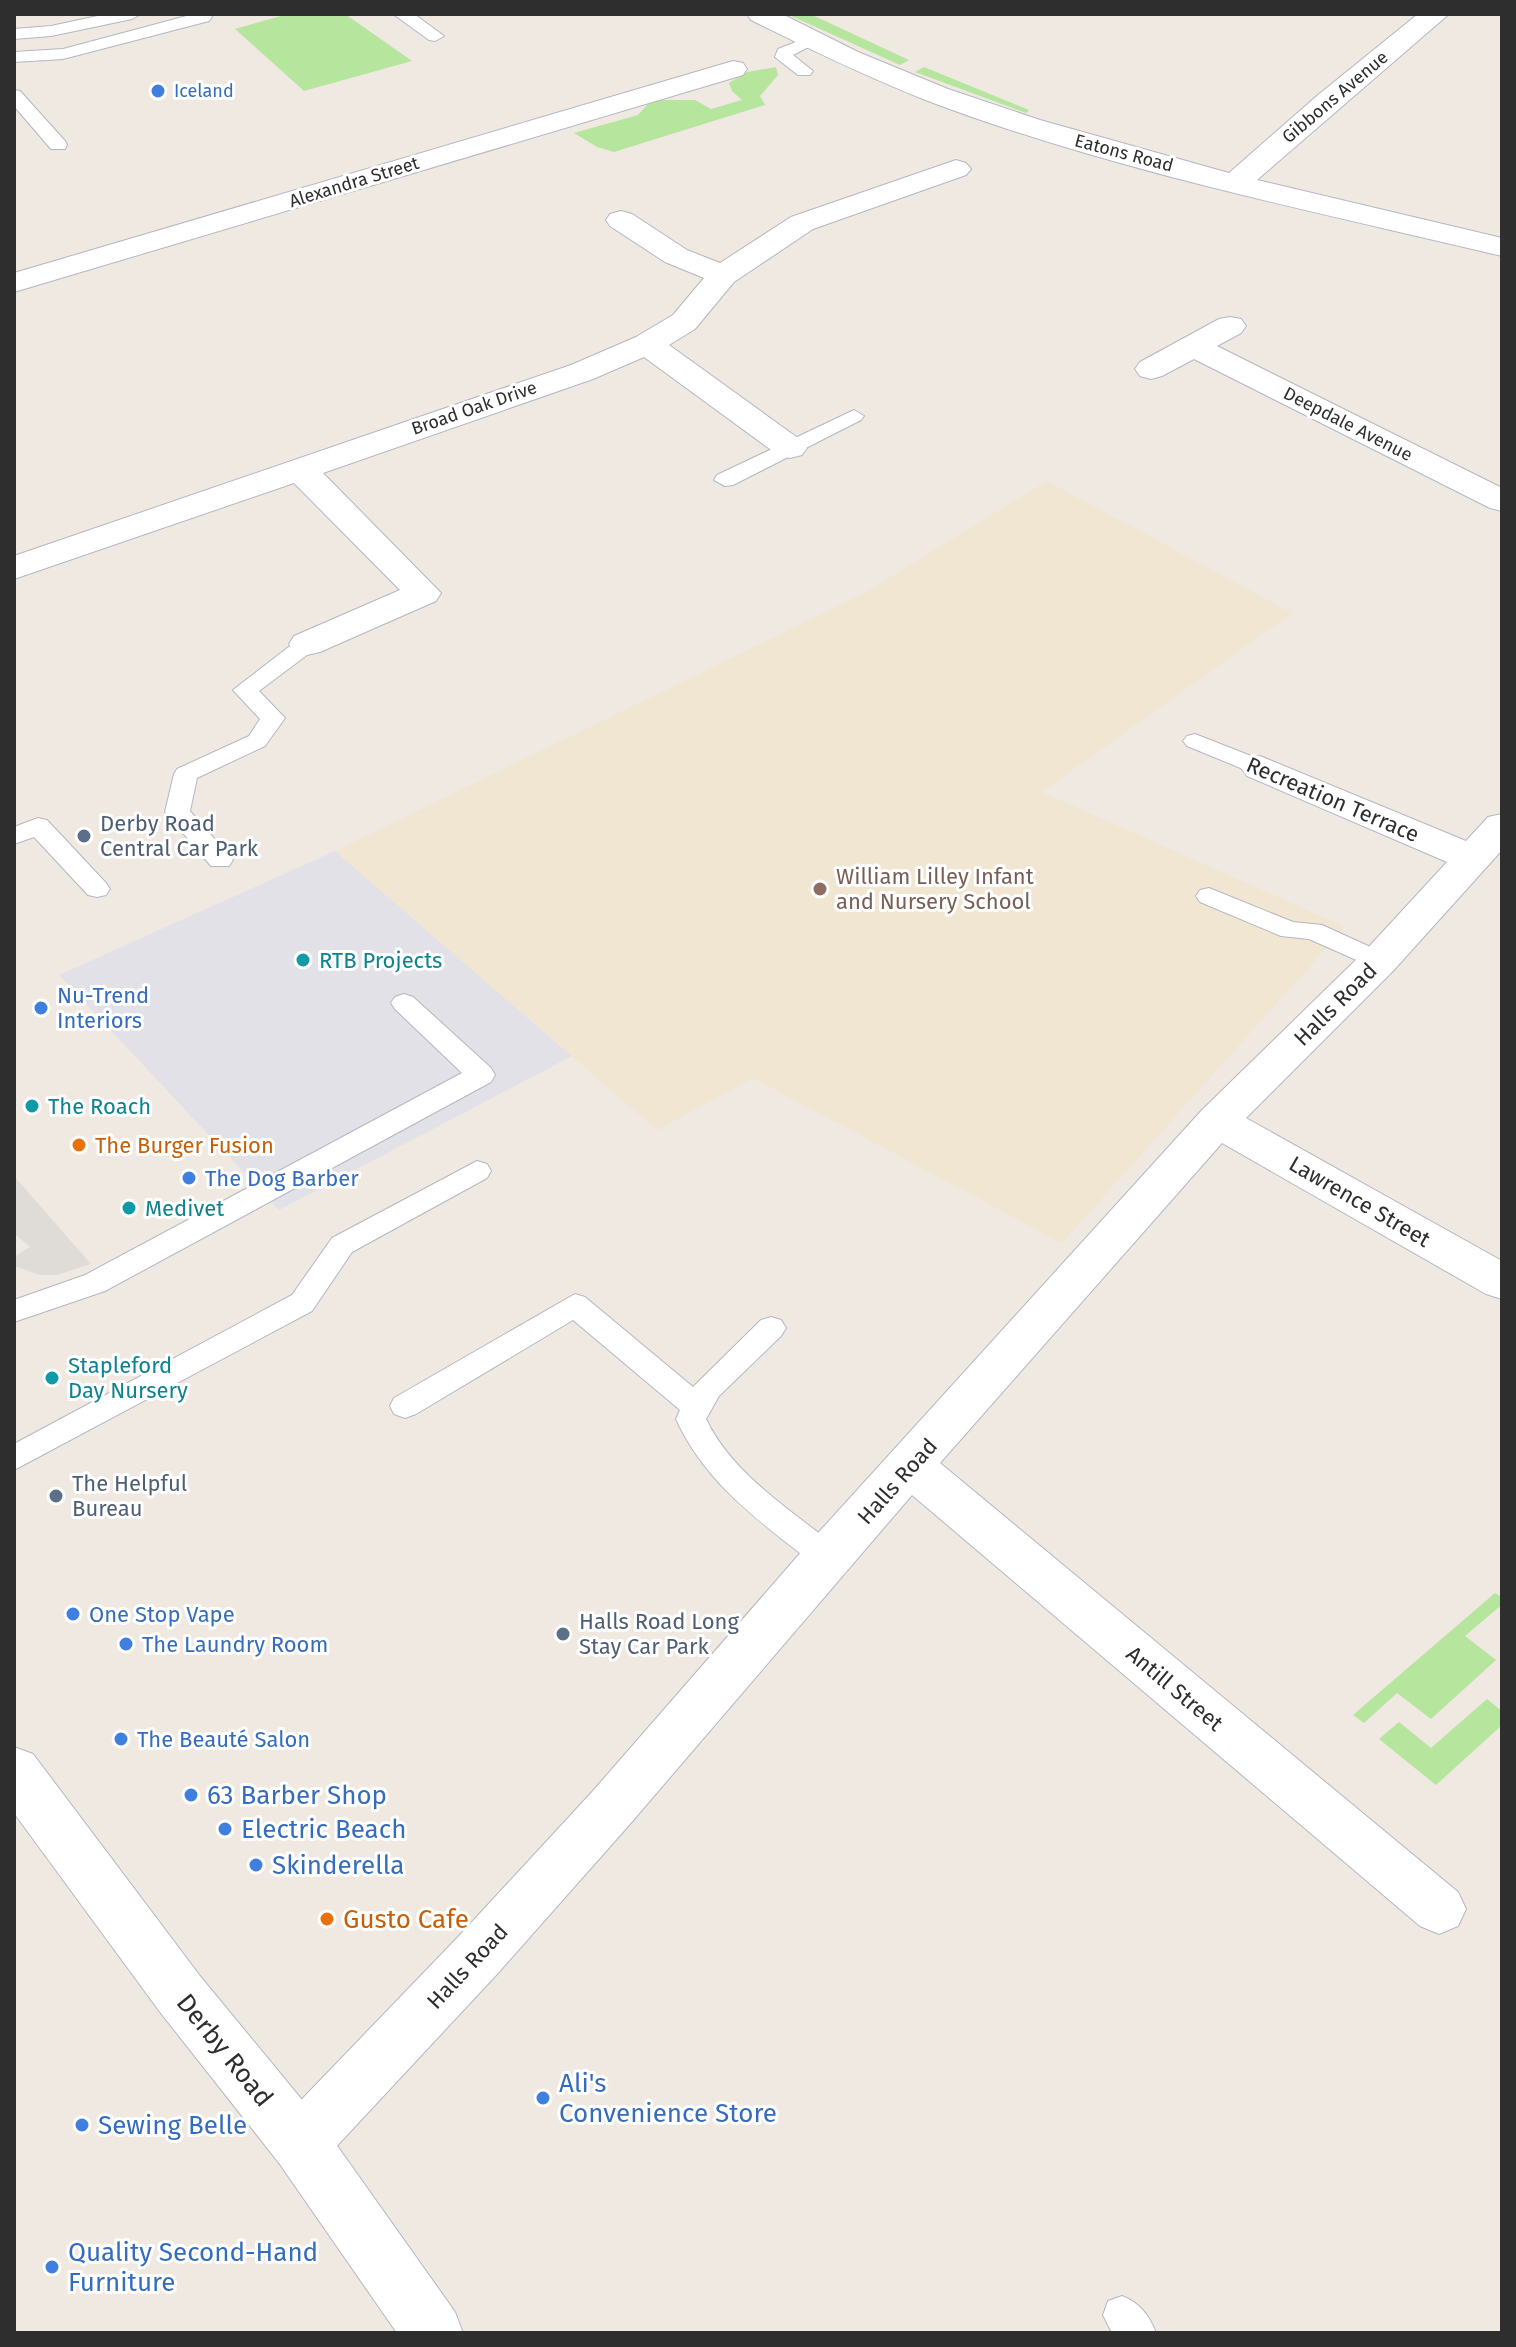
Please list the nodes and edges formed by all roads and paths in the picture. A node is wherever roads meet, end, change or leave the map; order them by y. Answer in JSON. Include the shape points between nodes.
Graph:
{"nodes":[{"id":1,"x":132,"y":14,"type":"edge"},
{"id":2,"x":402,"y":14,"type":"edge"},
{"id":3,"x":761,"y":14,"type":"edge"},
{"id":4,"x":1435,"y":14,"type":"edge"},
{"id":5,"x":203,"y":17,"type":"dead end"},
{"id":6,"x":14,"y":34,"type":"edge"},
{"id":7,"x":435,"y":36,"type":"dead end"},
{"id":8,"x":811,"y":41,"type":"junction"},
{"id":9,"x":14,"y":57,"type":"edge"},
{"id":10,"x":733,"y":69,"type":"dead end"},
{"id":11,"x":804,"y":71,"type":"dead end"},
{"id":12,"x":693,"y":80,"type":"junction"},
{"id":13,"x":14,"y":95,"type":"edge"},
{"id":14,"x":722,"y":101,"type":"dead end"},
{"id":15,"x":58,"y":145,"type":"dead end"},
{"id":16,"x":883,"y":162,"type":"dead end"},
{"id":17,"x":956,"y":169,"type":"dead end"},
{"id":18,"x":1237,"y":182,"type":"junction"},
{"id":19,"x":914,"y":183,"type":"junction"},
{"id":20,"x":621,"y":220,"type":"dead end"},
{"id":21,"x":1502,"y":247,"type":"edge"},
{"id":22,"x":723,"y":275,"type":"junction"},
{"id":23,"x":14,"y":283,"type":"edge"},
{"id":24,"x":1230,"y":326,"type":"dead end"},
{"id":25,"x":647,"y":344,"type":"junction"},
{"id":26,"x":1193,"y":346,"type":"junction"},
{"id":27,"x":1151,"y":369,"type":"dead end"},
{"id":28,"x":854,"y":416,"type":"dead end"},
{"id":29,"x":790,"y":448,"type":"junction"},
{"id":30,"x":299,"y":468,"type":"junction"},
{"id":31,"x":725,"y":480,"type":"dead end"},
{"id":32,"x":1502,"y":501,"type":"edge"},
{"id":33,"x":14,"y":568,"type":"edge"},
{"id":34,"x":307,"y":644,"type":"joint"},
{"id":35,"x":1195,"y":741,"type":"dead end"},
{"id":36,"x":1260,"y":768,"type":"joint"},
{"id":37,"x":14,"y":836,"type":"edge"},
{"id":38,"x":1492,"y":840,"type":"edge"},
{"id":39,"x":220,"y":860,"type":"dead end"},
{"id":40,"x":97,"y":889,"type":"dead end"},
{"id":41,"x":1209,"y":896,"type":"dead end"},
{"id":42,"x":1379,"y":961,"type":"junction"},
{"id":43,"x":404,"y":1003,"type":"dead end"},
{"id":44,"x":1217,"y":1121,"type":"junction"},
{"id":45,"x":477,"y":1171,"type":"dead end"},
{"id":46,"x":1502,"y":1282,"type":"edge"},
{"id":47,"x":14,"y":1311,"type":"edge"},
{"id":48,"x":771,"y":1328,"type":"dead end"},
{"id":49,"x":405,"y":1406,"type":"dead end"},
{"id":50,"x":697,"y":1407,"type":"junction"},
{"id":51,"x":14,"y":1458,"type":"edge"},
{"id":52,"x":911,"y":1466,"type":"junction"},
{"id":53,"x":827,"y":1557,"type":"junction"},
{"id":54,"x":14,"y":1770,"type":"edge"},
{"id":55,"x":1439,"y":1909,"type":"dead end"},
{"id":56,"x":300,"y":2143,"type":"junction"},
{"id":57,"x":433,"y":2333,"type":"edge"}],
"edges":[{"from":1,"to":6,"type":"lane"},
{"from":2,"to":7,"type":"lane"},
{"from":3,"to":8,"type":"street","name":"Eatons Road"},
{"from":4,"to":18,"type":"street","name":"Gibbons Avenue"},
{"from":5,"to":9,"type":"lane","via":[[63,54]]},
{"from":8,"to":11,"type":"lane","via":[[784,53]]},
{"from":8,"to":18,"type":"street","name":"Eatons Road","via":[[947,98],[1041,130]]},
{"from":10,"to":12,"type":"street","name":"Alexandra Street"},
{"from":12,"to":14,"type":"street"},
{"from":12,"to":23,"type":"street","name":"Alexandra Street"},
{"from":13,"to":15,"type":"lane"},
{"from":16,"to":19,"type":"street"},
{"from":17,"to":19,"type":"street","name":"Broad Oak Drive"},
{"from":18,"to":21,"type":"street","name":"Eatons Road"},
{"from":19,"to":22,"type":"street","name":"Broad Oak Drive","via":[[802,223]]},
{"from":20,"to":22,"type":"street","via":[[676,256]]},
{"from":22,"to":25,"type":"street","name":"Broad Oak Drive","via":[[684,322]]},
{"from":24,"to":26,"type":"street"},
{"from":25,"to":29,"type":"street"},
{"from":25,"to":30,"type":"street","name":"Broad Oak Drive","via":[[582,372]]},
{"from":26,"to":27,"type":"street"},
{"from":26,"to":32,"type":"street","name":"Deepdale Avenue"},
{"from":28,"to":29,"type":"lane"},
{"from":29,"to":31,"type":"lane"},
{"from":30,"to":33,"type":"street","name":"Broad Oak Drive"},
{"from":30,"to":34,"type":"street","via":[[423,593]]},
{"from":34,"to":39,"type":"lane","via":[[245,690],[273,718],[257,741],[186,774],[177,812]]},
{"from":35,"to":36,"type":"lane","name":"Recreation Terrace"},
{"from":36,"to":38,"type":"street","name":"Recreation Terrace"},
{"from":37,"to":40,"type":"lane","via":[[38,826]]},
{"from":38,"to":42,"type":"street","name":"Halls Road"},
{"from":41,"to":42,"type":"lane","via":[[1290,930],[1313,931]]},
{"from":42,"to":44,"type":"street","name":"Halls Road"},
{"from":43,"to":47,"type":"lane","via":[[481,1075],[95,1283]]},
{"from":44,"to":46,"type":"street","name":"Lawrence Street"},
{"from":44,"to":52,"type":"street","name":"Halls Road"},
{"from":45,"to":51,"type":"lane","via":[[342,1245],[302,1303]]},
{"from":48,"to":50,"type":"lane","via":[[708,1388]]},
{"from":49,"to":50,"type":"lane","via":[[575,1305]]},
{"from":50,"to":53,"type":"lane","via":[[691,1419],[697,1437],[717,1465]]},
{"from":52,"to":53,"type":"street","name":"Halls Road"},
{"from":52,"to":55,"type":"street","name":"Antill Street"},
{"from":53,"to":56,"type":"street","name":"Halls Road","via":[[611,1808]]},
{"from":54,"to":56,"type":"street","name":"Derby Road","via":[[143,1946]]},
{"from":56,"to":57,"type":"street","name":"Derby Road"}]}
